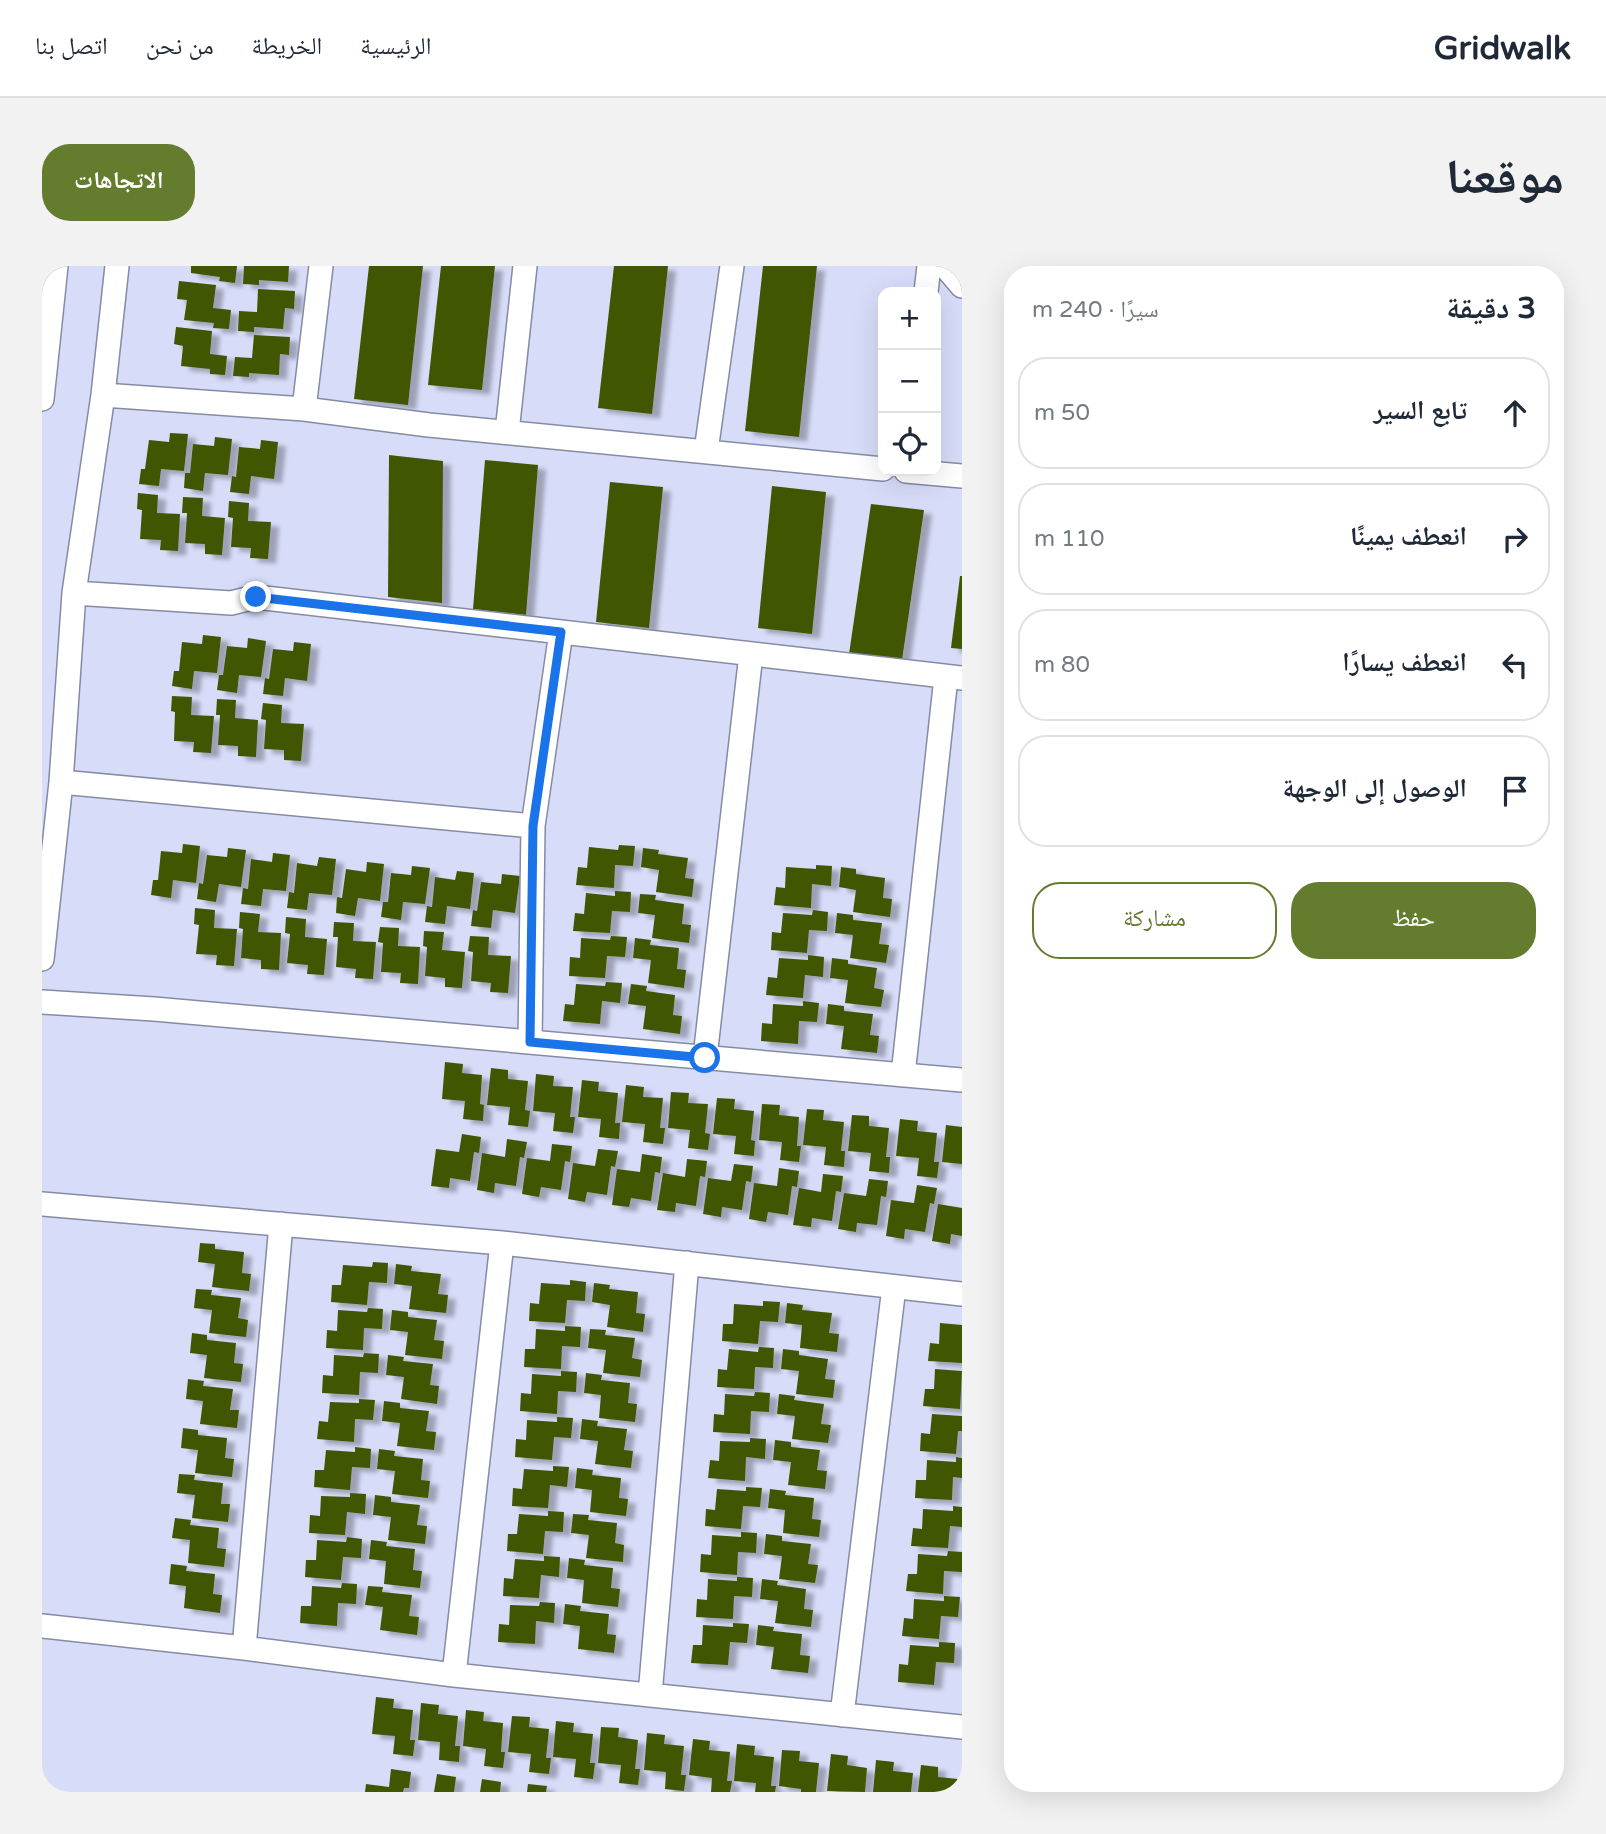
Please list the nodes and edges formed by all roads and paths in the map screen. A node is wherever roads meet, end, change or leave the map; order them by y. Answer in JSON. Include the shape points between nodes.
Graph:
{"nodes":[{"id":1,"x":56,"y":266,"type":"edge"},
{"id":2,"x":117,"y":266,"type":"edge"},
{"id":3,"x":321,"y":266,"type":"edge"},
{"id":4,"x":525,"y":266,"type":"edge"},
{"id":5,"x":732,"y":266,"type":"edge"},
{"id":6,"x":929,"y":266,"type":"edge"},
{"id":7,"x":945,"y":266,"type":"edge"},
{"id":8,"x":962,"y":286,"type":"edge"},
{"id":9,"x":927,"y":287,"type":"edge"},
{"id":10,"x":103,"y":395,"type":"junction"},
{"id":11,"x":42,"y":399,"type":"edge"},
{"id":12,"x":304,"y":409,"type":"junction"},
{"id":13,"x":507,"y":432,"type":"junction"},
{"id":14,"x":706,"y":451,"type":"junction"},
{"id":15,"x":878,"y":468,"type":"edge"},
{"id":16,"x":941,"y":474,"type":"edge"},
{"id":17,"x":962,"y":476,"type":"edge"},
{"id":18,"x":74,"y":593,"type":"junction"},
{"id":19,"x":561,"y":632,"type":"junction"},
{"id":20,"x":751,"y":654,"type":"junction"},
{"id":21,"x":954,"y":678,"type":"edge"},
{"id":22,"x":61,"y":782,"type":"junction"},
{"id":23,"x":533,"y":826,"type":"junction"},
{"id":24,"x":42,"y":959,"type":"edge"},
{"id":25,"x":42,"y":1002,"type":"edge"},
{"id":26,"x":530,"y":1042,"type":"junction"},
{"id":27,"x":705,"y":1058,"type":"junction"},
{"id":28,"x":903,"y":1075,"type":"junction"},
{"id":29,"x":962,"y":1080,"type":"edge"},
{"id":30,"x":42,"y":1204,"type":"edge"},
{"id":31,"x":281,"y":1224,"type":"junction"},
{"id":32,"x":502,"y":1243,"type":"junction"},
{"id":33,"x":687,"y":1263,"type":"junction"},
{"id":34,"x":894,"y":1287,"type":"junction"},
{"id":35,"x":962,"y":1294,"type":"edge"},
{"id":36,"x":42,"y":1626,"type":"edge"},
{"id":37,"x":244,"y":1648,"type":"junction"},
{"id":38,"x":454,"y":1675,"type":"junction"},
{"id":39,"x":650,"y":1695,"type":"junction"},
{"id":40,"x":842,"y":1715,"type":"junction"},
{"id":41,"x":962,"y":1727,"type":"edge"}],
"edges":[{"from":1,"to":11,"type":"street"},
{"from":2,"to":10,"type":"street"},
{"from":3,"to":12,"type":"street"},
{"from":4,"to":13,"type":"street"},
{"from":5,"to":14,"type":"street"},
{"from":6,"to":9,"type":"street"},
{"from":7,"to":8,"type":"street"},
{"from":10,"to":12,"type":"street"},
{"from":10,"to":18,"type":"street"},
{"from":12,"to":13,"type":"street"},
{"from":13,"to":14,"type":"street"},
{"from":14,"to":15,"type":"street"},
{"from":16,"to":17,"type":"street"},
{"from":18,"to":19,"type":"street","via":[[232,603],[256,597]]},
{"from":18,"to":22,"type":"street"},
{"from":19,"to":20,"type":"street"},
{"from":19,"to":23,"type":"street"},
{"from":20,"to":21,"type":"street"},
{"from":20,"to":27,"type":"street"},
{"from":21,"to":28,"type":"street"},
{"from":22,"to":23,"type":"street"},
{"from":22,"to":24,"type":"street"},
{"from":23,"to":26,"type":"street"},
{"from":25,"to":26,"type":"street"},
{"from":26,"to":27,"type":"street"},
{"from":27,"to":28,"type":"street"},
{"from":28,"to":29,"type":"street"},
{"from":30,"to":31,"type":"street"},
{"from":31,"to":32,"type":"street"},
{"from":31,"to":37,"type":"street"},
{"from":32,"to":33,"type":"street"},
{"from":32,"to":38,"type":"street"},
{"from":33,"to":34,"type":"street"},
{"from":33,"to":39,"type":"street"},
{"from":34,"to":35,"type":"street"},
{"from":34,"to":40,"type":"street"},
{"from":36,"to":37,"type":"street"},
{"from":37,"to":38,"type":"street"},
{"from":38,"to":39,"type":"street"},
{"from":39,"to":40,"type":"street"},
{"from":40,"to":41,"type":"street"}]}
